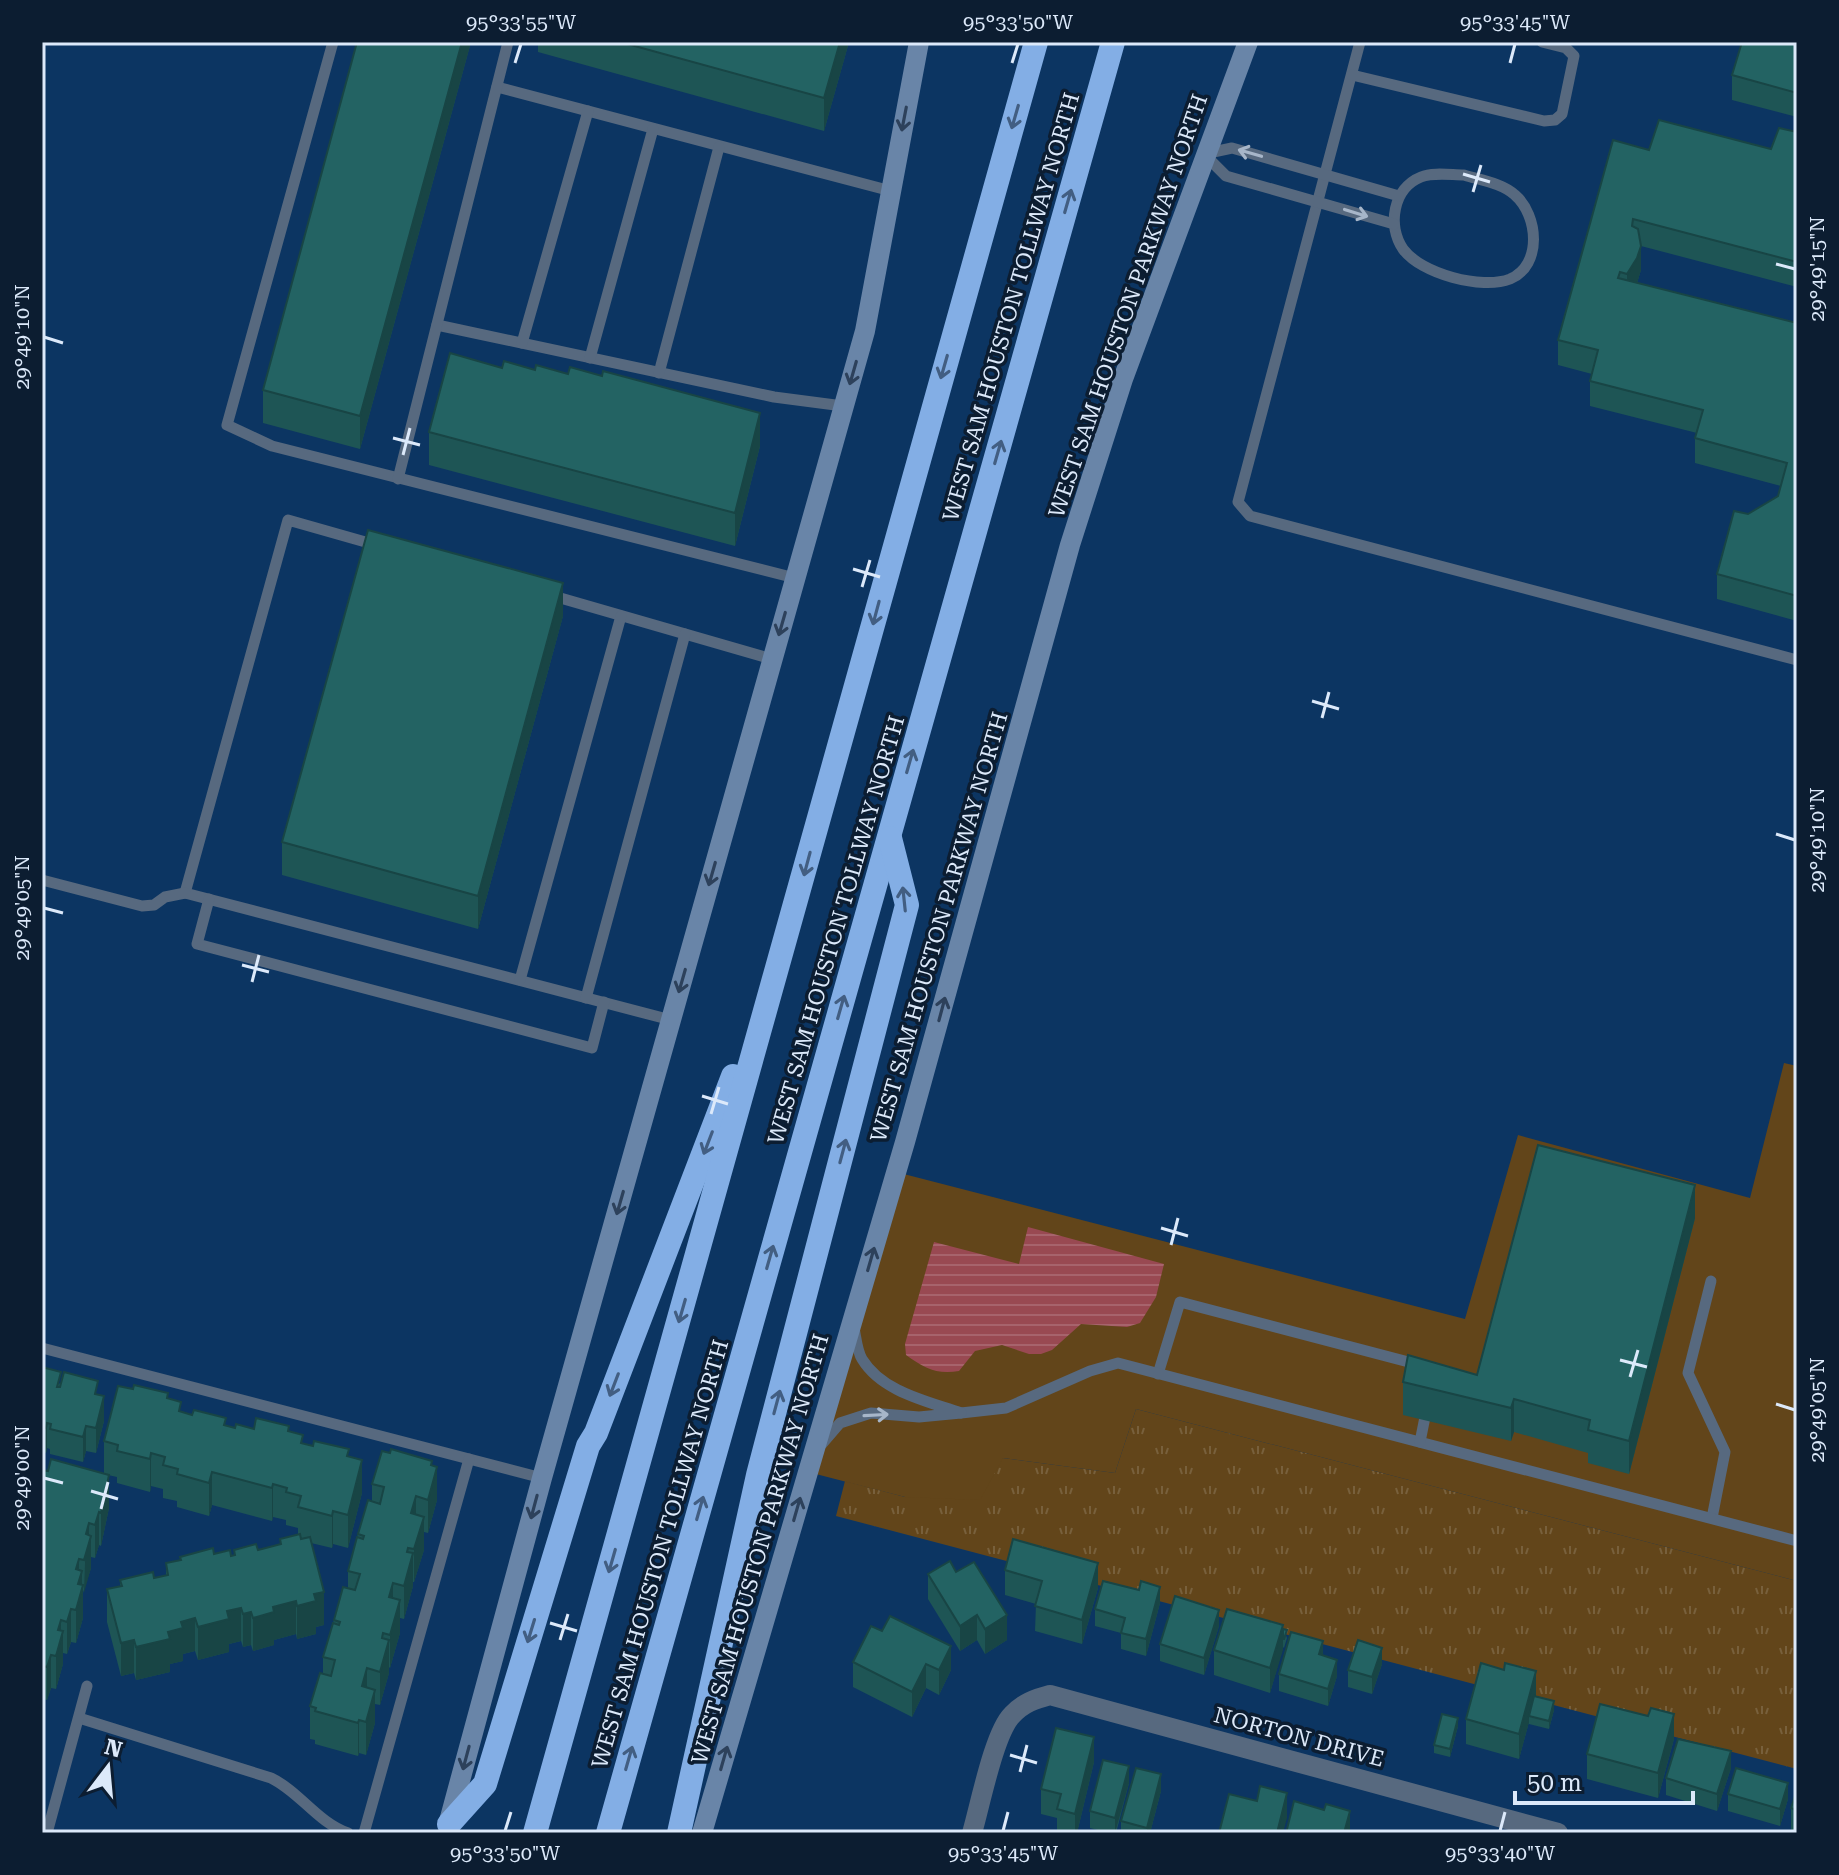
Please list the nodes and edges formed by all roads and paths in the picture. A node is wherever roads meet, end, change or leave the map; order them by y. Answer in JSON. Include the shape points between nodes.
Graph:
{"nodes":[{"id":1,"x":333,"y":42,"type":"edge"},
{"id":2,"x":508,"y":42,"type":"edge"},
{"id":3,"x":919,"y":42,"type":"edge"},
{"id":4,"x":1036,"y":42,"type":"edge"},
{"id":5,"x":1113,"y":42,"type":"edge"},
{"id":6,"x":1248,"y":42,"type":"edge"},
{"id":7,"x":1360,"y":42,"type":"edge"},
{"id":8,"x":1542,"y":42,"type":"edge"},
{"id":9,"x":1352,"y":75,"type":"junction"},
{"id":10,"x":497,"y":87,"type":"junction"},
{"id":11,"x":588,"y":111,"type":"junction"},
{"id":12,"x":653,"y":129,"type":"junction"},
{"id":13,"x":719,"y":147,"type":"junction"},
{"id":14,"x":1204,"y":154,"type":"junction"},
{"id":15,"x":1325,"y":174,"type":"junction"},
{"id":16,"x":891,"y":191,"type":"junction"},
{"id":17,"x":1399,"y":196,"type":"junction"},
{"id":18,"x":1318,"y":202,"type":"junction"},
{"id":19,"x":1394,"y":224,"type":"junction"},
{"id":20,"x":437,"y":325,"type":"junction"},
{"id":21,"x":522,"y":343,"type":"junction"},
{"id":22,"x":590,"y":358,"type":"junction"},
{"id":23,"x":659,"y":373,"type":"junction"},
{"id":24,"x":843,"y":406,"type":"junction"},
{"id":25,"x":398,"y":479,"type":"junction"},
{"id":26,"x":394,"y":551,"type":"edge"},
{"id":27,"x":795,"y":578,"type":"junction"},
{"id":28,"x":545,"y":594,"type":"edge"},
{"id":29,"x":621,"y":616,"type":"junction"},
{"id":30,"x":685,"y":634,"type":"junction"},
{"id":31,"x":772,"y":659,"type":"junction"},
{"id":32,"x":1797,"y":660,"type":"edge"},
{"id":33,"x":889,"y":836,"type":"junction"},
{"id":34,"x":42,"y":880,"type":"edge"},
{"id":35,"x":185,"y":893,"type":"junction"},
{"id":36,"x":209,"y":899,"type":"junction"},
{"id":37,"x":786,"y":939,"type":"junction"},
{"id":38,"x":520,"y":980,"type":"junction"},
{"id":39,"x":586,"y":998,"type":"junction"},
{"id":40,"x":604,"y":1002,"type":"junction"},
{"id":41,"x":671,"y":1020,"type":"junction"},
{"id":42,"x":1711,"y":1281,"type":"dead end"},
{"id":43,"x":852,"y":1322,"type":"junction"},
{"id":44,"x":42,"y":1348,"type":"edge"},
{"id":45,"x":1434,"y":1369,"type":"edge"},
{"id":46,"x":1158,"y":1374,"type":"junction"},
{"id":47,"x":1428,"y":1398,"type":"edge"},
{"id":48,"x":961,"y":1413,"type":"junction"},
{"id":49,"x":1420,"y":1442,"type":"junction"},
{"id":50,"x":814,"y":1454,"type":"junction"},
{"id":51,"x":469,"y":1459,"type":"junction"},
{"id":52,"x":542,"y":1478,"type":"junction"},
{"id":53,"x":1712,"y":1518,"type":"junction"},
{"id":54,"x":1797,"y":1541,"type":"edge"},
{"id":55,"x":87,"y":1686,"type":"dead end"},
{"id":56,"x":79,"y":1718,"type":"junction"},
{"id":57,"x":447,"y":1829,"type":"edge"},
{"id":58,"x":47,"y":1833,"type":"edge"},
{"id":59,"x":348,"y":1833,"type":"edge"},
{"id":60,"x":364,"y":1833,"type":"edge"},
{"id":61,"x":535,"y":1833,"type":"edge"},
{"id":62,"x":608,"y":1833,"type":"edge"},
{"id":63,"x":679,"y":1833,"type":"edge"},
{"id":64,"x":702,"y":1833,"type":"edge"},
{"id":65,"x":972,"y":1833,"type":"edge"},
{"id":66,"x":1558,"y":1833,"type":"edge"}],
"edges":[{"from":1,"to":25,"type":"lane","via":[[227,425],[272,446]]},
{"from":2,"to":10,"type":"lane"},
{"from":3,"to":16,"type":"main road","one_way":true},
{"from":4,"to":37,"type":"highway","name":"WEST SAM HOUSTON TOLLWAY NORTH","one_way":true},
{"from":33,"to":5,"type":"highway","name":"WEST SAM HOUSTON TOLLWAY NORTH","one_way":true},
{"from":6,"to":14,"type":"main road","name":"WEST SAM HOUSTON PARKWAY NORTH"},
{"from":7,"to":9,"type":"lane"},
{"from":8,"to":9,"type":"lane","via":[[1566,48],[1574,56],[1562,114],[1555,120]]},
{"from":9,"to":15,"type":"lane"},
{"from":10,"to":11,"type":"lane"},
{"from":10,"to":20,"type":"lane"},
{"from":11,"to":12,"type":"lane"},
{"from":11,"to":21,"type":"lane"},
{"from":12,"to":13,"type":"lane"},
{"from":12,"to":22,"type":"lane"},
{"from":13,"to":16,"type":"lane"},
{"from":13,"to":23,"type":"lane"},
{"from":15,"to":14,"type":"lane","one_way":true,"via":[[1232,148]]},
{"from":14,"to":18,"type":"lane","via":[[1226,176]]},
{"from":43,"to":14,"type":"main road","name":"WEST SAM HOUSTON PARKWAY NORTH","one_way":true,"via":[[1070,545]]},
{"from":15,"to":17,"type":"lane"},
{"from":15,"to":18,"type":"lane"},
{"from":16,"to":24,"type":"main road","one_way":true,"via":[[865,331]]},
{"from":17,"to":19,"type":"lane"},
{"from":17,"to":19,"type":"lane","via":[[1424,176],[1464,175],[1492,183],[1515,194],[1529,214],[1532,254],[1511,278],[1494,281],[1430,272],[1410,259],[1396,239]]},
{"from":18,"to":19,"type":"lane","one_way":true},
{"from":18,"to":32,"type":"lane","via":[[1238,502],[1250,516]]},
{"from":20,"to":21,"type":"lane"},
{"from":20,"to":25,"type":"lane"},
{"from":21,"to":22,"type":"lane"},
{"from":22,"to":23,"type":"lane"},
{"from":23,"to":24,"type":"lane"},
{"from":24,"to":27,"type":"main road"},
{"from":25,"to":27,"type":"lane"},
{"from":26,"to":35,"type":"lane","via":[[288,520]]},
{"from":27,"to":31,"type":"main road","one_way":true},
{"from":28,"to":29,"type":"lane"},
{"from":29,"to":30,"type":"lane"},
{"from":29,"to":38,"type":"lane"},
{"from":30,"to":31,"type":"lane"},
{"from":30,"to":39,"type":"lane"},
{"from":31,"to":41,"type":"main road","one_way":true},
{"from":62,"to":33,"type":"highway","name":"WEST SAM HOUSTON TOLLWAY NORTH","one_way":true},
{"from":63,"to":33,"type":"highway","one_way":true,"via":[[758,1475],[907,905]]},
{"from":34,"to":35,"type":"lane","via":[[142,906]]},
{"from":35,"to":36,"type":"lane"},
{"from":36,"to":38,"type":"lane"},
{"from":36,"to":40,"type":"lane","via":[[197,944],[592,1048]]},
{"from":37,"to":57,"type":"highway","one_way":true,"via":[[588,1446],[485,1784]]},
{"from":37,"to":61,"type":"highway","name":"WEST SAM HOUSTON TOLLWAY NORTH","one_way":true},
{"from":38,"to":39,"type":"lane"},
{"from":39,"to":40,"type":"lane"},
{"from":40,"to":41,"type":"lane"},
{"from":41,"to":52,"type":"main road","one_way":true},
{"from":42,"to":53,"type":"lane","via":[[1688,1373],[1725,1452]]},
{"from":43,"to":48,"type":"lane","via":[[860,1357],[881,1380]]},
{"from":43,"to":50,"type":"main road","name":"WEST SAM HOUSTON PARKWAY NORTH"},
{"from":44,"to":51,"type":"lane"},
{"from":45,"to":46,"type":"lane","via":[[1180,1302]]},
{"from":46,"to":48,"type":"lane","via":[[1118,1363],[1006,1408]]},
{"from":46,"to":49,"type":"lane"},
{"from":47,"to":49,"type":"lane"},
{"from":50,"to":48,"type":"lane","one_way":true,"via":[[840,1423],[871,1413]]},
{"from":49,"to":53,"type":"lane"},
{"from":64,"to":50,"type":"main road","name":"WEST SAM HOUSTON PARKWAY NORTH","one_way":true},
{"from":51,"to":52,"type":"lane"},
{"from":51,"to":60,"type":"lane"},
{"from":52,"to":57,"type":"main road","one_way":true},
{"from":53,"to":54,"type":"lane"},
{"from":55,"to":56,"type":"lane"},
{"from":56,"to":58,"type":"lane"},
{"from":56,"to":59,"type":"lane","via":[[271,1778]]},
{"from":65,"to":66,"type":"street","name":"NORTON DRIVE","via":[[1009,1716],[1027,1702],[1050,1695]]}]}
